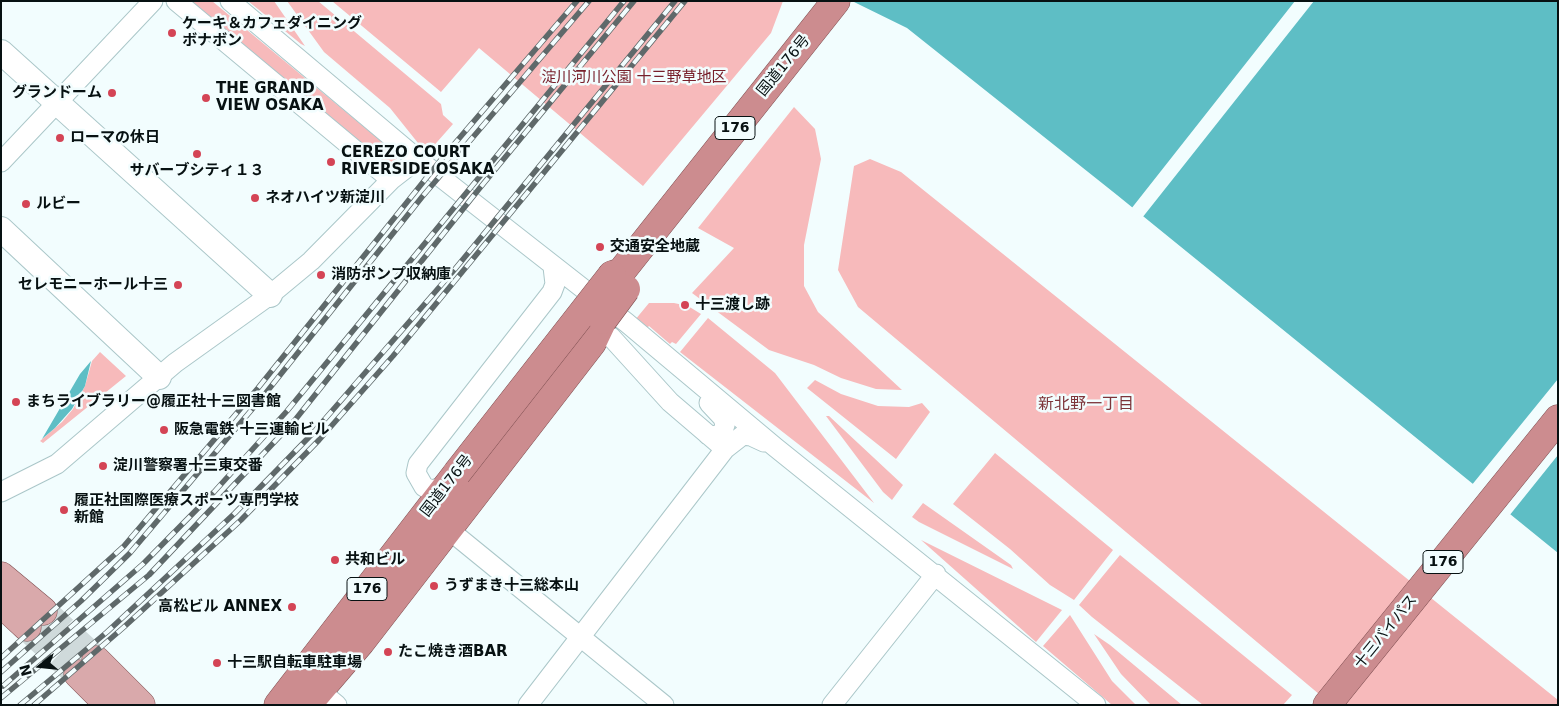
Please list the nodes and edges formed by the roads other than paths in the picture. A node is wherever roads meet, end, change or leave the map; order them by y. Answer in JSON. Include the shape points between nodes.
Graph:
{"nodes":[{"id":1,"x":153,"y":1,"type":"edge"},
{"id":2,"x":176,"y":1,"type":"edge"},
{"id":3,"x":230,"y":1,"type":"edge"},
{"id":4,"x":836,"y":1,"type":"edge"},
{"id":5,"x":1,"y":52,"type":"edge"},
{"id":6,"x":57,"y":102,"type":"junction"},
{"id":7,"x":420,"y":161,"type":"junction"},
{"id":8,"x":1,"y":162,"type":"edge"},
{"id":9,"x":391,"y":180,"type":"junction"},
{"id":10,"x":1,"y":229,"type":"edge"},
{"id":11,"x":553,"y":267,"type":"junction"},
{"id":12,"x":624,"y":272,"type":"junction"},
{"id":13,"x":270,"y":294,"type":"junction"},
{"id":14,"x":597,"y":332,"type":"junction"},
{"id":15,"x":670,"y":359,"type":"junction"},
{"id":16,"x":159,"y":377,"type":"junction"},
{"id":17,"x":1558,"y":419,"type":"edge"},
{"id":18,"x":708,"y":435,"type":"junction"},
{"id":19,"x":775,"y":447,"type":"junction"},
{"id":20,"x":726,"y":449,"type":"junction"},
{"id":21,"x":452,"y":479,"type":"junction"},
{"id":22,"x":1,"y":492,"type":"edge"},
{"id":23,"x":448,"y":529,"type":"junction"},
{"id":24,"x":936,"y":574,"type":"junction"},
{"id":25,"x":1,"y":576,"type":"edge"},
{"id":26,"x":1,"y":603,"type":"edge"},
{"id":27,"x":581,"y":636,"type":"junction"},
{"id":28,"x":321,"y":700,"type":"edge"},
{"id":29,"x":109,"y":705,"type":"edge"},
{"id":30,"x":141,"y":705,"type":"edge"},
{"id":31,"x":278,"y":705,"type":"edge"},
{"id":32,"x":528,"y":705,"type":"edge"},
{"id":33,"x":664,"y":705,"type":"edge"},
{"id":34,"x":832,"y":705,"type":"edge"},
{"id":35,"x":1096,"y":705,"type":"edge"},
{"id":36,"x":1328,"y":705,"type":"edge"}],
"edges":[{"from":1,"to":6,"type":"street"},
{"from":2,"to":9,"type":"street"},
{"from":3,"to":7,"type":"street"},
{"from":4,"to":12,"type":"highway","name":"国道176号","number":"176"},
{"from":5,"to":6,"type":"street"},
{"from":6,"to":8,"type":"street"},
{"from":6,"to":13,"type":"street"},
{"from":7,"to":9,"type":"street"},
{"from":7,"to":11,"type":"street"},
{"from":9,"to":13,"type":"street","via":[[311,261]]},
{"from":10,"to":16,"type":"street"},
{"from":11,"to":15,"type":"street"},
{"from":11,"to":21,"type":"street","via":[[556,284],[552,292],[418,464],[416,472],[424,487],[432,490]]},
{"from":12,"to":14,"type":"highway","name":"国道176号","number":"176","bridge":true},
{"from":12,"to":21,"type":"highway","name":"国道176号","number":"176","bridge":true},
{"from":13,"to":16,"type":"street"},
{"from":14,"to":18,"type":"street","via":[[603,337],[611,336],[670,402]]},
{"from":14,"to":23,"type":"highway","name":"国道176号","number":"176"},
{"from":15,"to":18,"type":"street","via":[[723,418],[722,432],[716,436]]},
{"from":15,"to":19,"type":"street"},
{"from":16,"to":22,"type":"street","via":[[57,464]]},
{"from":17,"to":36,"type":"highway","name":"十三バイパス","number":"176"},
{"from":18,"to":20,"type":"street"},
{"from":19,"to":20,"type":"street","via":[[743,435]]},
{"from":19,"to":24,"type":"street"},
{"from":20,"to":27,"type":"street"},
{"from":21,"to":31,"type":"highway","name":"国道176号","number":"176"},
{"from":23,"to":27,"type":"street"},
{"from":23,"to":28,"type":"highway","name":"国道176号","number":"176"},
{"from":24,"to":34,"type":"street"},
{"from":24,"to":35,"type":"street"},
{"from":25,"to":26,"type":"main road","via":[[35,619]]},
{"from":27,"to":32,"type":"street"},
{"from":27,"to":33,"type":"street"},
{"from":29,"to":30,"type":"main road","via":[[87,667]]}]}
